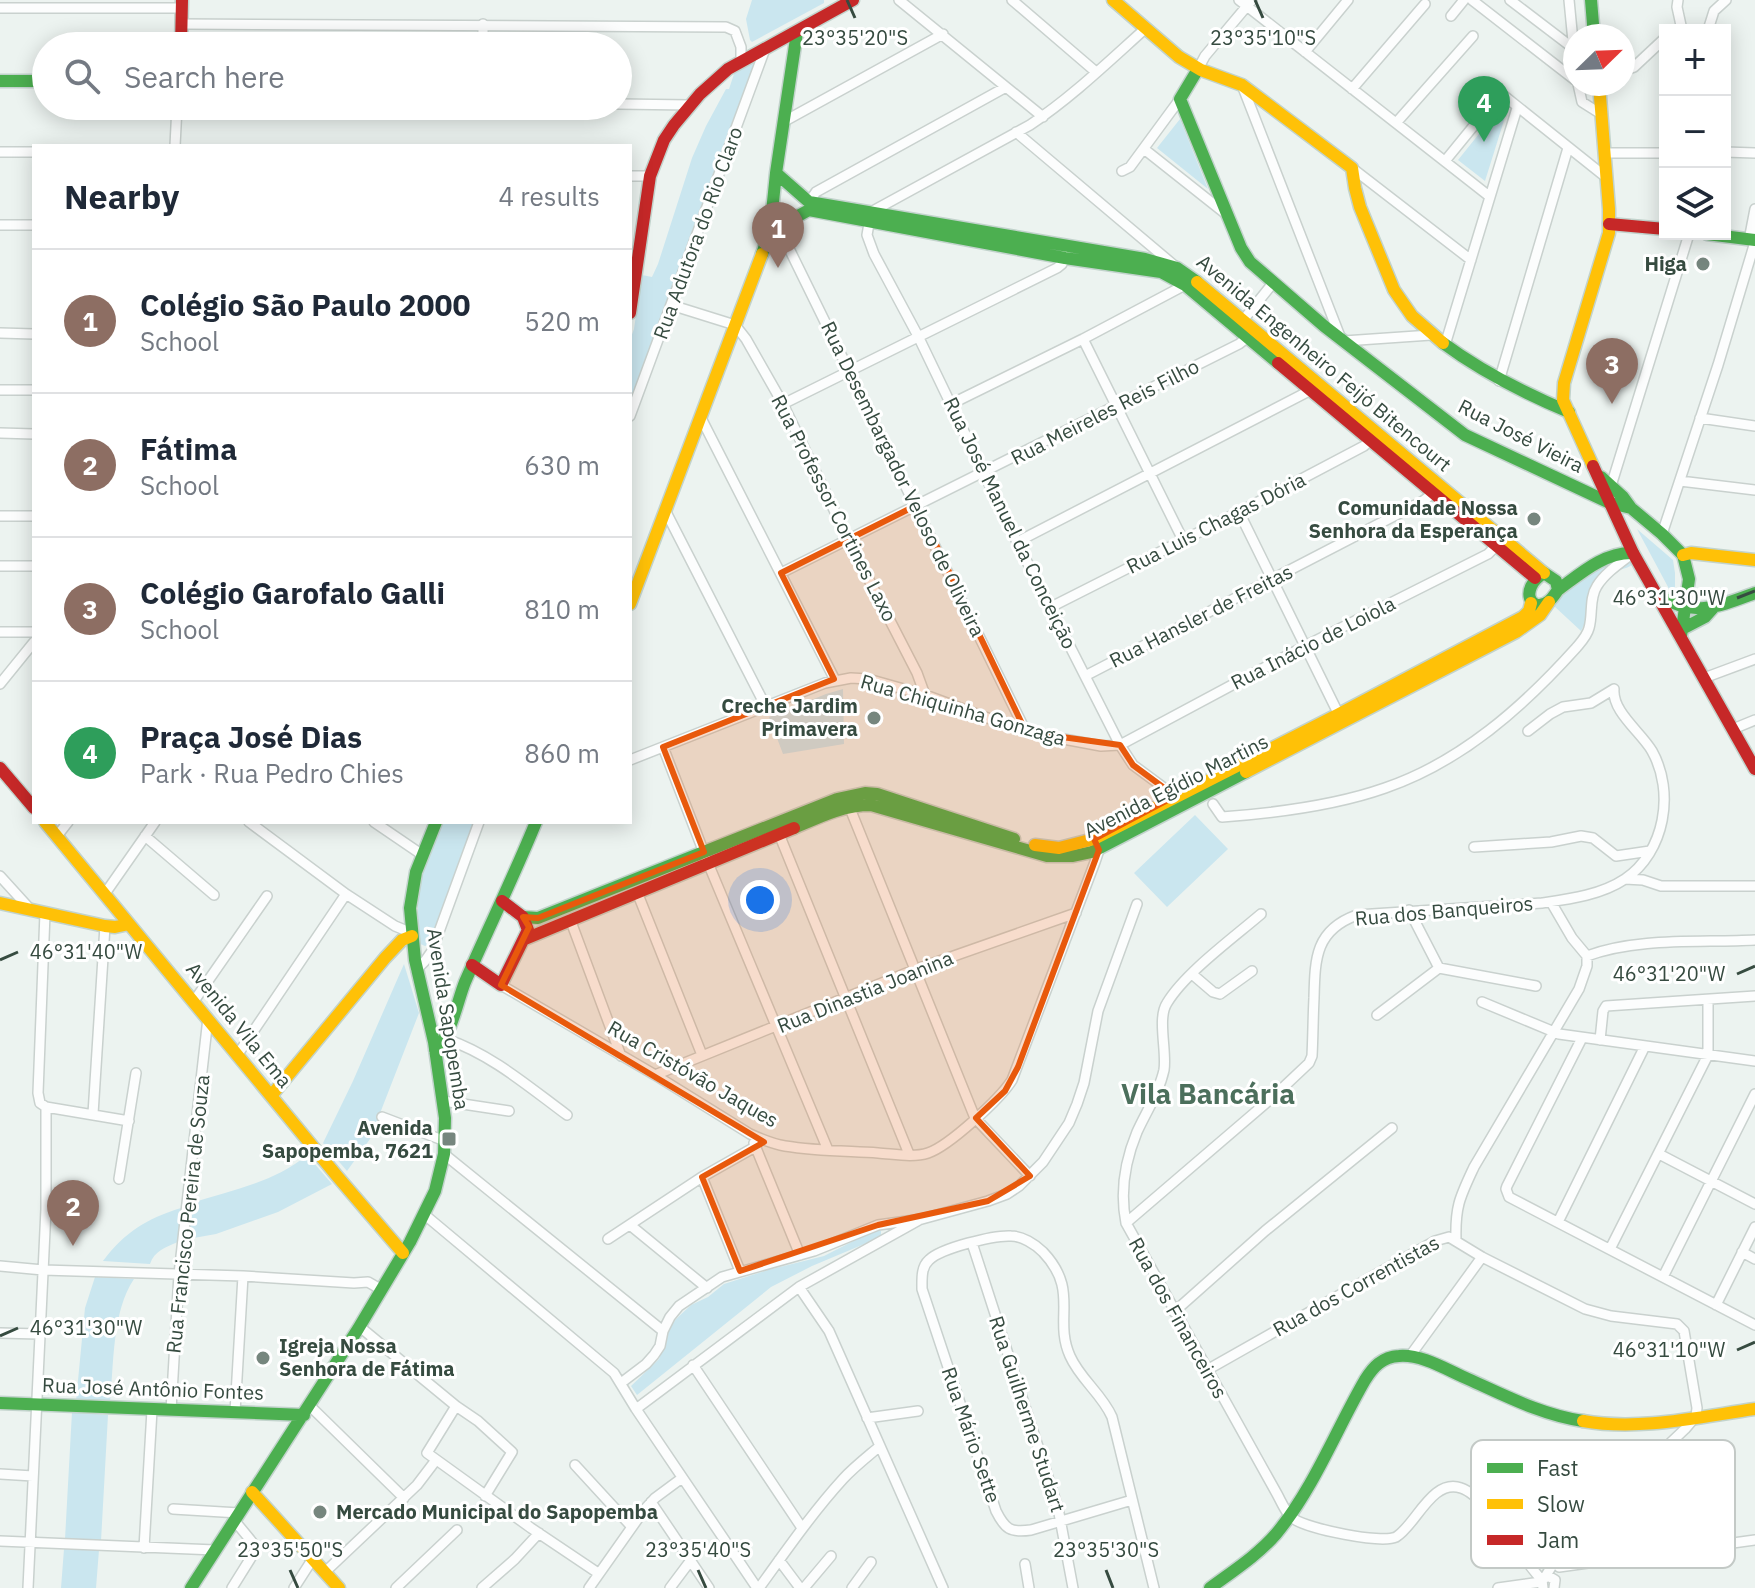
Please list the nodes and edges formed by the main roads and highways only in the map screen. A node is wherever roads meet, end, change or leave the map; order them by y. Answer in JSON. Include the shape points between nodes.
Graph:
{"nodes":[{"id":1,"x":853,"y":0,"type":"edge"},
{"id":2,"x":1113,"y":0,"type":"edge"},
{"id":3,"x":1591,"y":0,"type":"edge"},
{"id":4,"x":182,"y":4,"type":"edge"},
{"id":5,"x":1593,"y":24,"type":"edge"},
{"id":6,"x":181,"y":32,"type":"edge"},
{"id":7,"x":797,"y":32,"type":"junction"},
{"id":8,"x":1198,"y":69,"type":"junction"},
{"id":9,"x":0,"y":81,"type":"edge"},
{"id":10,"x":32,"y":81,"type":"edge"},
{"id":11,"x":1600,"y":96,"type":"edge"},
{"id":12,"x":776,"y":173,"type":"junction"},
{"id":13,"x":809,"y":206,"type":"junction"},
{"id":14,"x":1609,"y":224,"type":"junction"},
{"id":15,"x":1659,"y":228,"type":"edge"},
{"id":16,"x":774,"y":229,"type":"junction"},
{"id":17,"x":1731,"y":238,"type":"edge"},
{"id":18,"x":1753,"y":241,"type":"edge"},
{"id":19,"x":634,"y":245,"type":"edge"},
{"id":20,"x":1066,"y":252,"type":"junction"},
{"id":21,"x":632,"y":279,"type":"edge"},
{"id":22,"x":1240,"y":324,"type":"junction"},
{"id":23,"x":1569,"y":412,"type":"junction"},
{"id":24,"x":1596,"y":472,"type":"junction"},
{"id":25,"x":1610,"y":503,"type":"junction"},
{"id":26,"x":1631,"y":508,"type":"junction"},
{"id":27,"x":1626,"y":539,"type":"junction"},
{"id":28,"x":1633,"y":553,"type":"junction"},
{"id":29,"x":1683,"y":555,"type":"junction"},
{"id":30,"x":1755,"y":560,"type":"edge"},
{"id":31,"x":1548,"y":580,"type":"junction"},
{"id":32,"x":1654,"y":592,"type":"junction"},
{"id":33,"x":1755,"y":593,"type":"edge"},
{"id":34,"x":632,"y":599,"type":"edge"},
{"id":35,"x":1549,"y":602,"type":"junction"},
{"id":36,"x":1531,"y":603,"type":"junction"},
{"id":37,"x":1714,"y":607,"type":"junction"},
{"id":38,"x":1686,"y":609,"type":"junction"},
{"id":39,"x":1681,"y":633,"type":"junction"},
{"id":40,"x":1341,"y":719,"type":"junction"},
{"id":41,"x":0,"y":768,"type":"edge"},
{"id":42,"x":1755,"y":769,"type":"edge"},
{"id":43,"x":32,"y":806,"type":"edge"},
{"id":44,"x":47,"y":824,"type":"edge"},
{"id":45,"x":435,"y":824,"type":"edge"},
{"id":46,"x":535,"y":824,"type":"edge"},
{"id":47,"x":1096,"y":844,"type":"junction"},
{"id":48,"x":706,"y":858,"type":"junction"},
{"id":49,"x":502,"y":901,"type":"junction"},
{"id":50,"x":0,"y":903,"type":"edge"},
{"id":51,"x":523,"y":917,"type":"junction"},
{"id":52,"x":129,"y":924,"type":"junction"},
{"id":53,"x":412,"y":935,"type":"junction"},
{"id":54,"x":525,"y":939,"type":"junction"},
{"id":55,"x":472,"y":965,"type":"junction"},
{"id":56,"x":452,"y":1015,"type":"junction"},
{"id":57,"x":431,"y":1028,"type":"junction"},
{"id":58,"x":435,"y":1050,"type":"junction"},
{"id":59,"x":271,"y":1096,"type":"junction"},
{"id":60,"x":403,"y":1253,"type":"junction"},
{"id":61,"x":0,"y":1403,"type":"edge"},
{"id":62,"x":1755,"y":1409,"type":"edge"},
{"id":63,"x":307,"y":1410,"type":"junction"},
{"id":64,"x":252,"y":1492,"type":"junction"},
{"id":65,"x":191,"y":1588,"type":"edge"},
{"id":66,"x":339,"y":1588,"type":"edge"},
{"id":67,"x":1210,"y":1588,"type":"edge"}],
"edges":[{"from":1,"to":7,"type":"main road"},
{"from":2,"to":8,"type":"main road"},
{"from":3,"to":5,"type":"main road"},
{"from":4,"to":6,"type":"main road"},
{"from":7,"to":12,"type":"main road"},
{"from":7,"to":19,"type":"main road","via":[[715,79],[690,105],[664,140]]},
{"from":8,"to":23,"type":"main road","via":[[1242,85],[1352,168],[1361,210],[1396,294],[1431,335],[1472,366]]},
{"from":8,"to":25,"type":"main road","name":"Rua José Vieira","via":[[1180,99],[1245,256],[1465,435]]},
{"from":9,"to":10,"type":"main road"},
{"from":11,"to":14,"type":"main road"},
{"from":12,"to":13,"type":"main road"},
{"from":12,"to":16,"type":"main road"},
{"from":13,"to":16,"type":"main road"},
{"from":13,"to":20,"type":"main road","name":"Avenida Engenheiro Feijó Bitencourt"},
{"from":14,"to":15,"type":"main road"},
{"from":14,"to":23,"type":"main road","via":[[1564,383]]},
{"from":16,"to":34,"type":"main road"},
{"from":17,"to":18,"type":"main road"},
{"from":19,"to":21,"type":"main road"},
{"from":20,"to":22,"type":"main road","name":"Avenida Engenheiro Feijó Bitencourt","via":[[1161,272]]},
{"from":20,"to":22,"type":"main road","name":"Avenida Engenheiro Feijó Bitencourt","via":[[1145,259],[1177,268]]},
{"from":22,"to":31,"type":"main road","name":"Avenida Engenheiro Feijó Bitencourt"},
{"from":23,"to":24,"type":"main road"},
{"from":24,"to":25,"type":"main road"},
{"from":24,"to":26,"type":"main road"},
{"from":25,"to":26,"type":"main road","name":"Rua José Vieira"},
{"from":25,"to":27,"type":"main road"},
{"from":26,"to":29,"type":"main road"},
{"from":27,"to":28,"type":"main road"},
{"from":27,"to":31,"type":"main road"},
{"from":28,"to":31,"type":"main road","via":[[1616,554]]},
{"from":28,"to":32,"type":"main road"},
{"from":29,"to":30,"type":"main road"},
{"from":29,"to":38,"type":"main road","via":[[1689,579]]},
{"from":31,"to":35,"type":"main road","name":"Avenida Egídio Martins"},
{"from":31,"to":36,"type":"main road","via":[[1529,588]]},
{"from":32,"to":38,"type":"main road"},
{"from":32,"to":39,"type":"main road"},
{"from":33,"to":37,"type":"main road"},
{"from":35,"to":36,"type":"main road"},
{"from":35,"to":40,"type":"main road","name":"Avenida Egídio Martins","via":[[1516,632]]},
{"from":36,"to":40,"type":"main road","name":"Avenida Egídio Martins","via":[[1523,617]]},
{"from":37,"to":38,"type":"main road"},
{"from":37,"to":39,"type":"main road"},
{"from":38,"to":39,"type":"main road"},
{"from":39,"to":42,"type":"main road"},
{"from":40,"to":47,"type":"main road","name":"Avenida Egídio Martins"},
{"from":41,"to":43,"type":"main road"},
{"from":44,"to":52,"type":"main road","name":"Avenida Vila Ema"},
{"from":45,"to":53,"type":"main road","name":"Avenida Sapopemba","via":[[412,894]]},
{"from":46,"to":49,"type":"main road"},
{"from":47,"to":48,"type":"main road","name":"Avenida Egídio Martins","via":[[1073,856],[1047,856],[871,805],[849,806]]},
{"from":47,"to":48,"type":"main road","name":"Avenida Egídio Martins","via":[[1045,847],[865,793],[837,799]]},
{"from":48,"to":51,"type":"main road","name":"Avenida Egídio Martins","via":[[538,918]]},
{"from":48,"to":54,"type":"main road","name":"Avenida Egídio Martins"},
{"from":49,"to":51,"type":"main road"},
{"from":49,"to":55,"type":"main road"},
{"from":50,"to":52,"type":"main road","via":[[105,926]]},
{"from":51,"to":54,"type":"main road"},
{"from":52,"to":59,"type":"main road","name":"Avenida Vila Ema"},
{"from":53,"to":57,"type":"main road","name":"Avenida Sapopemba"},
{"from":53,"to":59,"type":"main road","via":[[385,958]]},
{"from":54,"to":55,"type":"main road","name":"Rua Cristóvão Jaques","via":[[501,985]]},
{"from":55,"to":56,"type":"main road"},
{"from":56,"to":57,"type":"main road"},
{"from":56,"to":58,"type":"main road","via":[[446,1039]]},
{"from":57,"to":58,"type":"main road","name":"Avenida Sapopemba"},
{"from":58,"to":60,"type":"main road","name":"Avenida Sapopemba","via":[[445,1148],[439,1181]]},
{"from":59,"to":60,"type":"main road","name":"Avenida Vila Ema"},
{"from":60,"to":63,"type":"main road","name":"Avenida Sapopemba"},
{"from":61,"to":63,"type":"main road","name":"Rua José Antônio Fontes"},
{"from":62,"to":67,"type":"main road","via":[[1620,1424],[1568,1420],[1422,1359],[1392,1356],[1372,1371],[1276,1534]]},
{"from":63,"to":64,"type":"main road","name":"Avenida Sapopemba"},
{"from":64,"to":65,"type":"main road","name":"Avenida Sapopemba"},
{"from":64,"to":66,"type":"main road"}]}
